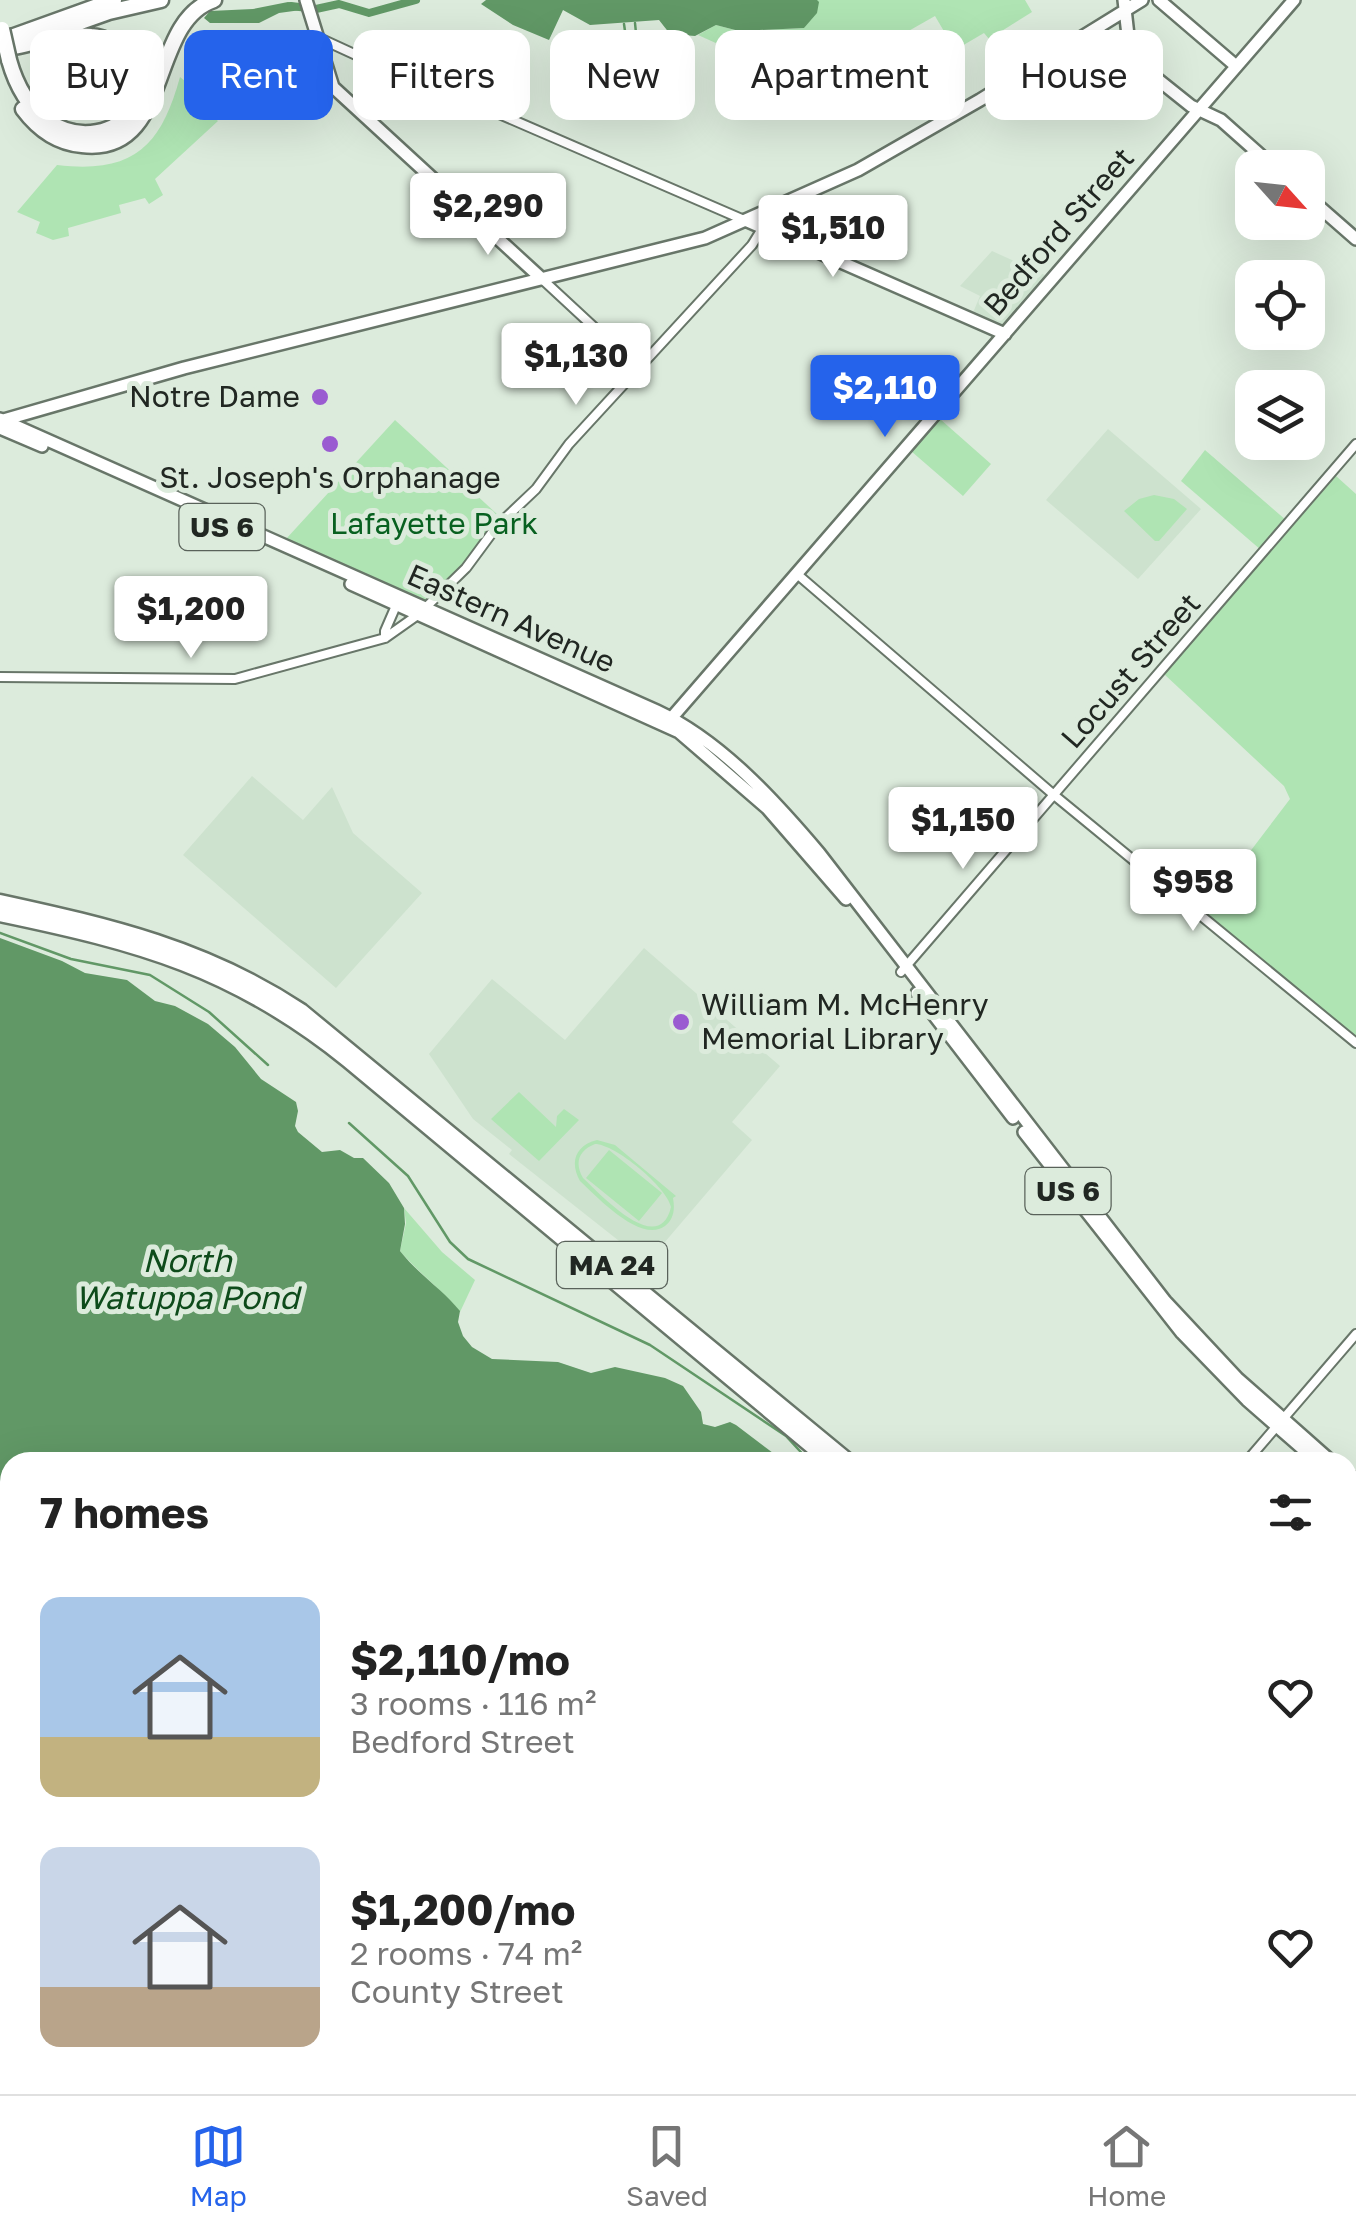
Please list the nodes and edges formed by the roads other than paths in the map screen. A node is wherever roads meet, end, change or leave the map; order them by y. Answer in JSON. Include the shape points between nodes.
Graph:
{"nodes":[{"id":1,"x":114,"y":0,"type":"edge"},
{"id":2,"x":1145,"y":0,"type":"edge"},
{"id":3,"x":1159,"y":0,"type":"edge"},
{"id":4,"x":1294,"y":0,"type":"edge"},
{"id":5,"x":158,"y":1,"type":"edge"},
{"id":6,"x":205,"y":4,"type":"edge"},
{"id":7,"x":307,"y":5,"type":"edge"},
{"id":8,"x":1127,"y":5,"type":"edge"},
{"id":9,"x":315,"y":30,"type":"edge"},
{"id":10,"x":1096,"y":30,"type":"edge"},
{"id":11,"x":1126,"y":30,"type":"edge"},
{"id":12,"x":1127,"y":30,"type":"edge"},
{"id":13,"x":333,"y":44,"type":"edge"},
{"id":14,"x":4,"y":46,"type":"edge"},
{"id":15,"x":1236,"y":66,"type":"junction"},
{"id":16,"x":1163,"y":82,"type":"edge"},
{"id":17,"x":333,"y":87,"type":"edge"},
{"id":18,"x":985,"y":95,"type":"edge"},
{"id":19,"x":1184,"y":100,"type":"junction"},
{"id":20,"x":1205,"y":103,"type":"junction"},
{"id":21,"x":1189,"y":120,"type":"junction"},
{"id":22,"x":1254,"y":150,"type":"edge"},
{"id":23,"x":775,"y":208,"type":"junction"},
{"id":24,"x":1325,"y":212,"type":"edge"},
{"id":25,"x":745,"y":220,"type":"junction"},
{"id":26,"x":764,"y":229,"type":"junction"},
{"id":27,"x":1356,"y":240,"type":"edge"},
{"id":28,"x":542,"y":279,"type":"junction"},
{"id":29,"x":1004,"y":334,"type":"junction"},
{"id":30,"x":638,"y":368,"type":"junction"},
{"id":31,"x":1,"y":422,"type":"edge"},
{"id":32,"x":1356,"y":444,"type":"edge"},
{"id":33,"x":797,"y":574,"type":"junction"},
{"id":34,"x":398,"y":600,"type":"junction"},
{"id":35,"x":422,"y":611,"type":"junction"},
{"id":36,"x":385,"y":638,"type":"junction"},
{"id":37,"x":0,"y":677,"type":"edge"},
{"id":38,"x":669,"y":721,"type":"junction"},
{"id":39,"x":1054,"y":795,"type":"junction"},
{"id":40,"x":0,"y":902,"type":"edge"},
{"id":41,"x":0,"y":914,"type":"edge"},
{"id":42,"x":904,"y":969,"type":"junction"},
{"id":43,"x":1356,"y":1044,"type":"edge"},
{"id":44,"x":367,"y":1069,"type":"junction"},
{"id":45,"x":1356,"y":1334,"type":"edge"},
{"id":46,"x":1280,"y":1423,"type":"junction"},
{"id":47,"x":819,"y":1452,"type":"edge"},
{"id":48,"x":837,"y":1452,"type":"edge"},
{"id":49,"x":1255,"y":1452,"type":"edge"},
{"id":50,"x":1308,"y":1452,"type":"edge"},
{"id":51,"x":1319,"y":1452,"type":"edge"}],
"edges":[{"from":1,"to":14,"type":"highway"},
{"from":2,"to":8,"type":"main road"},
{"from":2,"to":12,"type":"main road"},
{"from":3,"to":15,"type":"main road"},
{"from":4,"to":15,"type":"main road","name":"Bedford Street"},
{"from":5,"to":14,"type":"highway"},
{"from":6,"to":14,"type":"highway","via":[[183,24],[142,119],[107,143],[77,145],[44,131],[17,100]]},
{"from":7,"to":9,"type":"main road"},
{"from":8,"to":10,"type":"main road"},
{"from":8,"to":11,"type":"main road"},
{"from":13,"to":25,"type":"street"},
{"from":14,"to":14,"type":"highway","via":[[79,36],[107,40],[133,70],[132,104],[106,131],[70,133],[30,104]]},
{"from":15,"to":20,"type":"main road","name":"Bedford Street"},
{"from":16,"to":19,"type":"main road"},
{"from":17,"to":28,"type":"main road"},
{"from":18,"to":23,"type":"main road","via":[[858,170]]},
{"from":19,"to":20,"type":"main road"},
{"from":19,"to":21,"type":"main road"},
{"from":20,"to":21,"type":"main road","name":"Bedford Street"},
{"from":20,"to":22,"type":"main road"},
{"from":21,"to":29,"type":"main road","name":"Bedford Street"},
{"from":23,"to":25,"type":"main road"},
{"from":23,"to":26,"type":"street"},
{"from":24,"to":27,"type":"main road"},
{"from":25,"to":26,"type":"main road"},
{"from":25,"to":28,"type":"main road","via":[[702,239]]},
{"from":26,"to":29,"type":"main road"},
{"from":26,"to":30,"type":"street"},
{"from":28,"to":30,"type":"street"},
{"from":28,"to":31,"type":"main road","via":[[184,368]]},
{"from":29,"to":33,"type":"main road","name":"Bedford Street"},
{"from":30,"to":35,"type":"street"},
{"from":31,"to":34,"type":"main road","name":"Eastern Avenue","number":"US 6"},
{"from":32,"to":39,"type":"street","name":"Locust Street"},
{"from":33,"to":38,"type":"main road","name":"Bedford Street"},
{"from":33,"to":39,"type":"street"},
{"from":34,"to":35,"type":"main road","name":"Eastern Avenue","number":"US 6"},
{"from":34,"to":36,"type":"street"},
{"from":35,"to":36,"type":"street"},
{"from":35,"to":38,"type":"main road","name":"Eastern Avenue","number":"US 6"},
{"from":36,"to":37,"type":"street","via":[[235,679]]},
{"from":38,"to":42,"type":"main road","number":"US 6","via":[[776,817]]},
{"from":39,"to":42,"type":"street","name":"Locust Street"},
{"from":39,"to":43,"type":"street"},
{"from":40,"to":44,"type":"highway","number":"MA 24","via":[[129,931],[211,961],[302,1010]]},
{"from":41,"to":44,"type":"highway","number":"MA 24","via":[[126,942],[207,972]]},
{"from":42,"to":46,"type":"main road","number":"US 6","via":[[1154,1288]]},
{"from":44,"to":47,"type":"highway","number":"MA 24"},
{"from":44,"to":48,"type":"highway","number":"MA 24"},
{"from":45,"to":46,"type":"street"},
{"from":46,"to":49,"type":"street"},
{"from":46,"to":50,"type":"main road","number":"US 6"},
{"from":46,"to":51,"type":"main road","number":"US 6"}]}
